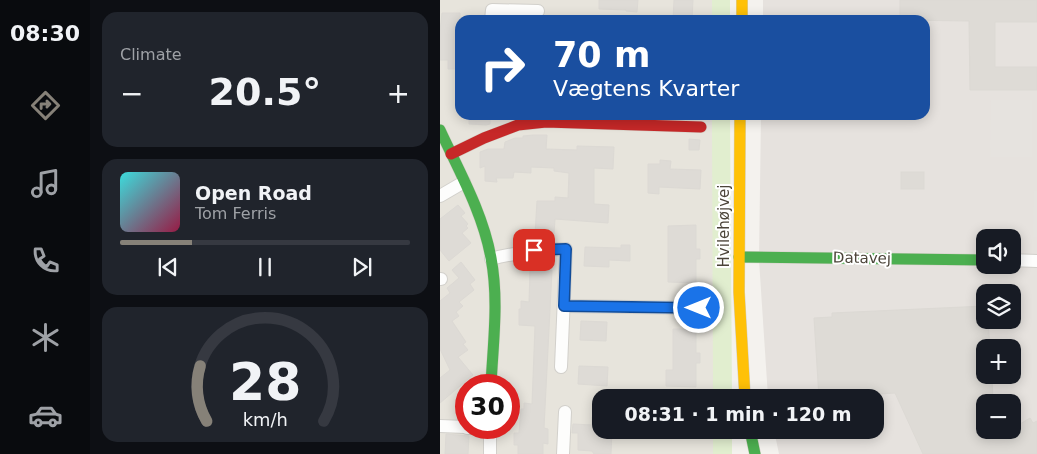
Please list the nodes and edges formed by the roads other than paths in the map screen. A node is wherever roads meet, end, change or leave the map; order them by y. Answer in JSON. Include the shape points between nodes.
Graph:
{"nodes":[{"id":1,"x":742,"y":0,"type":"edge"},
{"id":2,"x":538,"y":11,"type":"dead end"},
{"id":3,"x":492,"y":15,"type":"edge"},
{"id":4,"x":742,"y":15,"type":"edge"},
{"id":5,"x":516,"y":120,"type":"edge"},
{"id":6,"x":622,"y":120,"type":"edge"},
{"id":7,"x":740,"y":120,"type":"edge"},
{"id":8,"x":701,"y":127,"type":"dead end"},
{"id":9,"x":440,"y":130,"type":"edge"},
{"id":10,"x":451,"y":154,"type":"junction"},
{"id":11,"x":464,"y":182,"type":"junction"},
{"id":12,"x":440,"y":196,"type":"edge"},
{"id":13,"x":739,"y":257,"type":"junction"},
{"id":14,"x":491,"y":259,"type":"junction"},
{"id":15,"x":976,"y":260,"type":"edge"},
{"id":16,"x":1021,"y":260,"type":"edge"},
{"id":17,"x":1037,"y":261,"type":"edge"},
{"id":18,"x":564,"y":306,"type":"junction"},
{"id":19,"x":699,"y":308,"type":"dead end"},
{"id":20,"x":561,"y":367,"type":"dead end"},
{"id":21,"x":491,"y":374,"type":"edge"},
{"id":22,"x":744,"y":389,"type":"edge"},
{"id":23,"x":565,"y":412,"type":"dead end"},
{"id":24,"x":440,"y":426,"type":"edge"},
{"id":25,"x":455,"y":427,"type":"edge"},
{"id":26,"x":490,"y":439,"type":"edge"},
{"id":27,"x":752,"y":439,"type":"edge"},
{"id":28,"x":490,"y":454,"type":"edge"},
{"id":29,"x":563,"y":454,"type":"edge"},
{"id":30,"x":755,"y":454,"type":"edge"}],
"edges":[{"from":1,"to":4,"type":"street"},
{"from":2,"to":3,"type":"street","via":[[492,10]]},
{"from":5,"to":6,"type":"street"},
{"from":5,"to":10,"type":"street"},
{"from":6,"to":8,"type":"street"},
{"from":7,"to":13,"type":"street","name":"Hvilehøjvej"},
{"from":9,"to":10,"type":"street"},
{"from":10,"to":11,"type":"street"},
{"from":11,"to":12,"type":"street"},
{"from":11,"to":14,"type":"street","via":[[482,222]]},
{"from":13,"to":15,"type":"street","name":"Datavej"},
{"from":13,"to":22,"type":"street","name":"Hvilehøjvej"},
{"from":14,"to":18,"type":"street","via":[[534,250],[566,249]]},
{"from":14,"to":21,"type":"street","via":[[494,285]]},
{"from":16,"to":17,"type":"street"},
{"from":18,"to":19,"type":"street"},
{"from":18,"to":20,"type":"street"},
{"from":23,"to":29,"type":"street"},
{"from":24,"to":25,"type":"street"},
{"from":26,"to":28,"type":"street"},
{"from":27,"to":30,"type":"street"}]}
